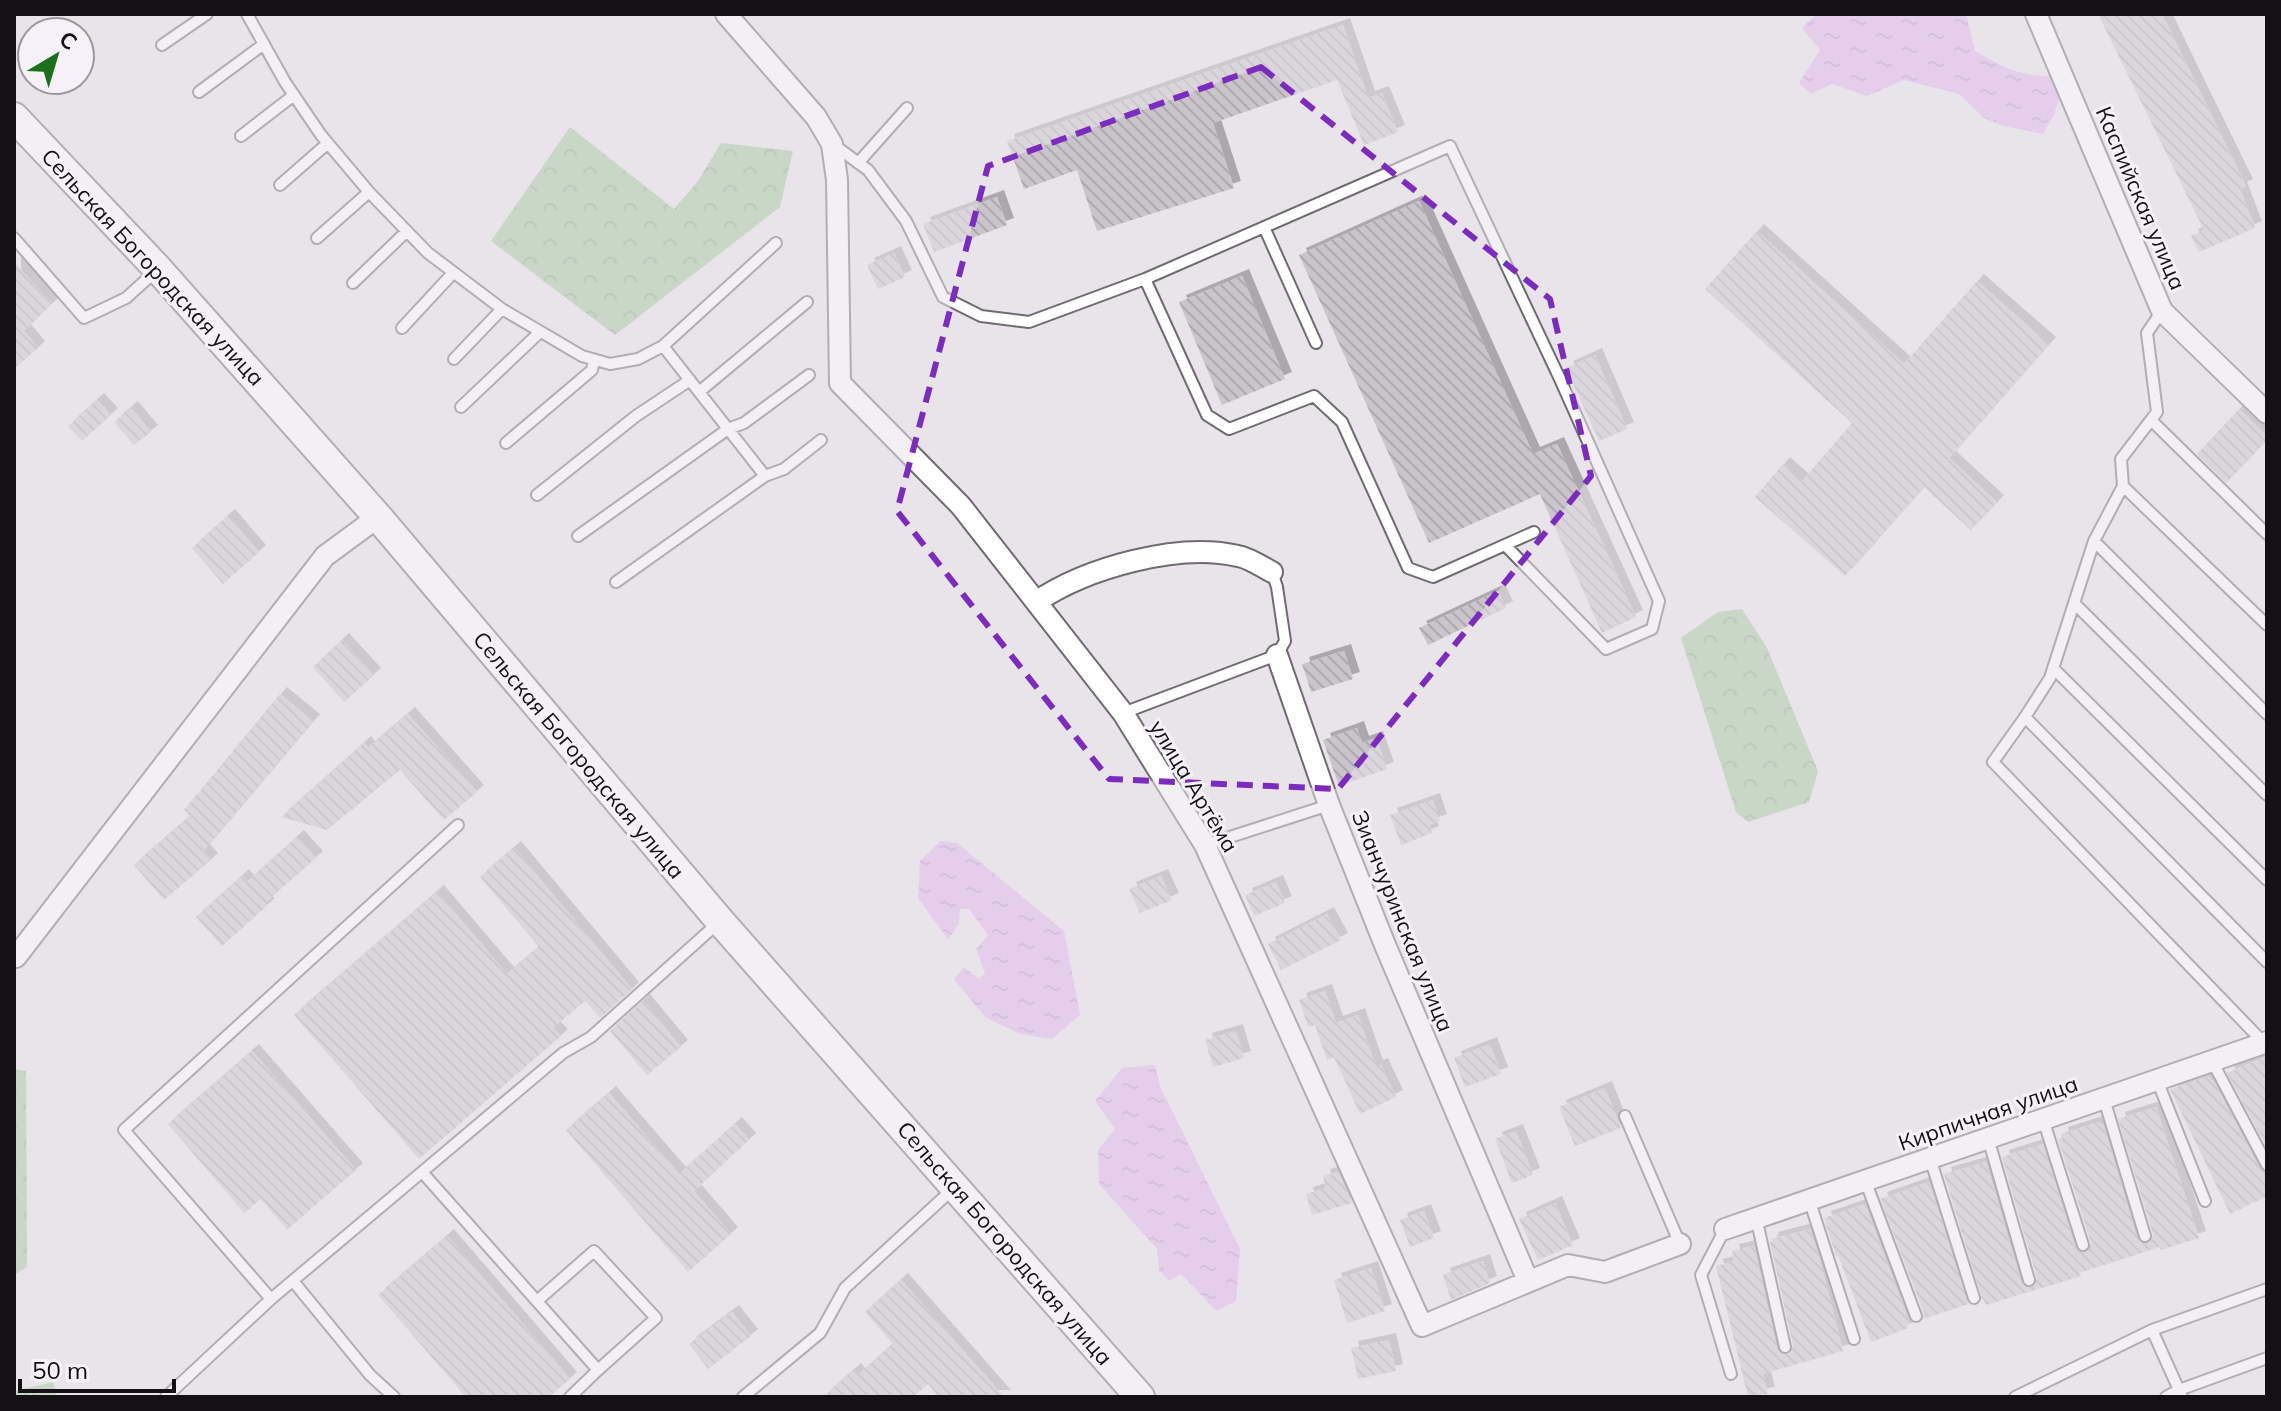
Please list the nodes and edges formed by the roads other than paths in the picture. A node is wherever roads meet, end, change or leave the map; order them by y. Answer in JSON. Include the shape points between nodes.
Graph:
{"nodes":[{"id":1,"x":207,"y":14,"type":"edge"},
{"id":2,"x":247,"y":14,"type":"edge"},
{"id":3,"x":726,"y":14,"type":"edge"},
{"id":4,"x":2036,"y":14,"type":"edge"},
{"id":5,"x":264,"y":44,"type":"junction"},
{"id":6,"x":162,"y":45,"type":"dead end"},
{"id":7,"x":199,"y":92,"type":"dead end"},
{"id":8,"x":294,"y":95,"type":"junction"},
{"id":9,"x":907,"y":108,"type":"dead end"},
{"id":10,"x":14,"y":117,"type":"edge"},
{"id":11,"x":241,"y":136,"type":"dead end"},
{"id":12,"x":328,"y":143,"type":"junction"},
{"id":13,"x":832,"y":144,"type":"junction"},
{"id":14,"x":858,"y":163,"type":"junction"},
{"id":15,"x":280,"y":185,"type":"dead end"},
{"id":16,"x":369,"y":192,"type":"junction"},
{"id":17,"x":1264,"y":227,"type":"junction"},
{"id":18,"x":407,"y":231,"type":"junction"},
{"id":19,"x":14,"y":238,"type":"edge"},
{"id":20,"x":317,"y":238,"type":"dead end"},
{"id":21,"x":776,"y":243,"type":"dead end"},
{"id":22,"x":158,"y":269,"type":"junction"},
{"id":23,"x":453,"y":273,"type":"junction"},
{"id":24,"x":1145,"y":279,"type":"junction"},
{"id":25,"x":353,"y":283,"type":"dead end"},
{"id":26,"x":807,"y":302,"type":"dead end"},
{"id":27,"x":502,"y":309,"type":"junction"},
{"id":28,"x":2162,"y":311,"type":"junction"},
{"id":29,"x":402,"y":328,"type":"dead end"},
{"id":30,"x":540,"y":332,"type":"junction"},
{"id":31,"x":1316,"y":343,"type":"dead end"},
{"id":32,"x":663,"y":346,"type":"junction"},
{"id":33,"x":454,"y":359,"type":"dead end"},
{"id":34,"x":594,"y":360,"type":"junction"},
{"id":35,"x":809,"y":375,"type":"dead end"},
{"id":36,"x":690,"y":380,"type":"junction"},
{"id":37,"x":699,"y":392,"type":"junction"},
{"id":38,"x":461,"y":407,"type":"dead end"},
{"id":39,"x":2267,"y":413,"type":"edge"},
{"id":40,"x":2151,"y":420,"type":"junction"},
{"id":41,"x":728,"y":429,"type":"junction"},
{"id":42,"x":821,"y":440,"type":"dead end"},
{"id":43,"x":506,"y":443,"type":"dead end"},
{"id":44,"x":765,"y":476,"type":"junction"},
{"id":45,"x":2123,"y":486,"type":"junction"},
{"id":46,"x":537,"y":495,"type":"dead end"},
{"id":47,"x":378,"y":517,"type":"junction"},
{"id":48,"x":1534,"y":532,"type":"dead end"},
{"id":49,"x":2267,"y":534,"type":"edge"},
{"id":50,"x":578,"y":536,"type":"dead end"},
{"id":51,"x":2094,"y":541,"type":"junction"},
{"id":52,"x":1505,"y":545,"type":"junction"},
{"id":53,"x":1272,"y":572,"type":"joint"},
{"id":54,"x":616,"y":582,"type":"dead end"},
{"id":55,"x":1036,"y":602,"type":"junction"},
{"id":56,"x":2074,"y":603,"type":"junction"},
{"id":57,"x":2267,"y":625,"type":"edge"},
{"id":58,"x":1277,"y":655,"type":"junction"},
{"id":59,"x":2053,"y":668,"type":"junction"},
{"id":60,"x":1123,"y":713,"type":"junction"},
{"id":61,"x":2267,"y":714,"type":"edge"},
{"id":62,"x":2025,"y":717,"type":"junction"},
{"id":63,"x":2267,"y":795,"type":"edge"},
{"id":64,"x":1329,"y":805,"type":"junction"},
{"id":65,"x":458,"y":825,"type":"dead end"},
{"id":66,"x":1205,"y":845,"type":"junction"},
{"id":67,"x":2267,"y":880,"type":"edge"},
{"id":68,"x":720,"y":921,"type":"junction"},
{"id":69,"x":16,"y":957,"type":"edge"},
{"id":70,"x":2267,"y":962,"type":"edge"},
{"id":71,"x":2266,"y":1044,"type":"edge"},
{"id":72,"x":2212,"y":1061,"type":"junction"},
{"id":73,"x":2157,"y":1080,"type":"junction"},
{"id":74,"x":2104,"y":1099,"type":"junction"},
{"id":75,"x":1625,"y":1116,"type":"dead end"},
{"id":76,"x":2043,"y":1119,"type":"junction"},
{"id":77,"x":1988,"y":1138,"type":"junction"},
{"id":78,"x":1930,"y":1158,"type":"junction"},
{"id":79,"x":2267,"y":1165,"type":"edge"},
{"id":80,"x":422,"y":1172,"type":"junction"},
{"id":81,"x":1865,"y":1180,"type":"junction"},
{"id":82,"x":956,"y":1187,"type":"junction"},
{"id":83,"x":1809,"y":1199,"type":"junction"},
{"id":84,"x":2205,"y":1201,"type":"dead end"},
{"id":85,"x":1756,"y":1217,"type":"junction"},
{"id":86,"x":1725,"y":1229,"type":"joint"},
{"id":87,"x":2145,"y":1236,"type":"dead end"},
{"id":88,"x":1680,"y":1244,"type":"joint"},
{"id":89,"x":2083,"y":1245,"type":"dead end"},
{"id":90,"x":2029,"y":1280,"type":"dead end"},
{"id":91,"x":293,"y":1281,"type":"junction"},
{"id":92,"x":1528,"y":1281,"type":"junction"},
{"id":93,"x":2267,"y":1289,"type":"edge"},
{"id":94,"x":1974,"y":1298,"type":"dead end"},
{"id":95,"x":271,"y":1299,"type":"junction"},
{"id":96,"x":537,"y":1301,"type":"junction"},
{"id":97,"x":1916,"y":1316,"type":"dead end"},
{"id":98,"x":2152,"y":1330,"type":"junction"},
{"id":99,"x":1854,"y":1339,"type":"dead end"},
{"id":100,"x":1785,"y":1347,"type":"dead end"},
{"id":101,"x":2267,"y":1358,"type":"edge"},
{"id":102,"x":598,"y":1370,"type":"junction"},
{"id":103,"x":1731,"y":1374,"type":"dead end"},
{"id":104,"x":2181,"y":1394,"type":"edge"},
{"id":105,"x":166,"y":1397,"type":"edge"},
{"id":106,"x":394,"y":1397,"type":"edge"},
{"id":107,"x":570,"y":1397,"type":"edge"},
{"id":108,"x":743,"y":1397,"type":"edge"},
{"id":109,"x":1140,"y":1397,"type":"edge"},
{"id":110,"x":2015,"y":1397,"type":"edge"},
{"id":111,"x":2166,"y":1397,"type":"edge"}],
"edges":[{"from":1,"to":6,"type":"lane"},
{"from":2,"to":5,"type":"lane"},
{"from":3,"to":13,"type":"street","via":[[816,117]]},
{"from":4,"to":28,"type":"street","name":"Каспийская улица"},
{"from":5,"to":7,"type":"lane"},
{"from":5,"to":8,"type":"lane"},
{"from":8,"to":11,"type":"lane"},
{"from":8,"to":12,"type":"lane"},
{"from":9,"to":14,"type":"lane"},
{"from":10,"to":22,"type":"main road","name":"Сельская Богородская улица"},
{"from":12,"to":15,"type":"lane"},
{"from":12,"to":16,"type":"lane"},
{"from":13,"to":14,"type":"lane"},
{"from":13,"to":55,"type":"street","name":"улица Артёма","via":[[840,383],[961,506]]},
{"from":14,"to":24,"type":"lane","via":[[906,221],[943,297],[981,316],[1029,322]]},
{"from":16,"to":18,"type":"lane"},
{"from":16,"to":20,"type":"lane"},
{"from":17,"to":24,"type":"lane"},
{"from":17,"to":31,"type":"lane"},
{"from":17,"to":52,"type":"lane","via":[[1450,146],[1659,601],[1652,629],[1606,649]]},
{"from":18,"to":23,"type":"lane"},
{"from":18,"to":25,"type":"lane"},
{"from":19,"to":22,"type":"lane","via":[[84,318],[126,298]]},
{"from":21,"to":32,"type":"lane"},
{"from":22,"to":47,"type":"main road","name":"Сельская Богородская улица"},
{"from":23,"to":27,"type":"lane"},
{"from":23,"to":29,"type":"lane"},
{"from":24,"to":52,"type":"lane","via":[[1207,415],[1229,429],[1314,396],[1342,422],[1408,568],[1433,577]]},
{"from":26,"to":37,"type":"lane"},
{"from":27,"to":30,"type":"lane"},
{"from":27,"to":33,"type":"lane"},
{"from":28,"to":39,"type":"street","name":"Каспийская улица"},
{"from":28,"to":40,"type":"lane","via":[[2147,333],[2157,412]]},
{"from":30,"to":34,"type":"lane"},
{"from":30,"to":38,"type":"lane"},
{"from":32,"to":34,"type":"lane","via":[[638,359],[610,364]]},
{"from":32,"to":36,"type":"lane"},
{"from":34,"to":43,"type":"lane","via":[[592,370]]},
{"from":35,"to":41,"type":"lane"},
{"from":36,"to":37,"type":"lane"},
{"from":36,"to":46,"type":"lane"},
{"from":37,"to":41,"type":"lane"},
{"from":40,"to":45,"type":"lane","via":[[2121,459]]},
{"from":40,"to":49,"type":"lane"},
{"from":41,"to":44,"type":"lane"},
{"from":41,"to":50,"type":"lane"},
{"from":42,"to":44,"type":"lane","via":[[784,469]]},
{"from":44,"to":54,"type":"lane"},
{"from":45,"to":51,"type":"lane"},
{"from":45,"to":57,"type":"lane"},
{"from":47,"to":68,"type":"main road","name":"Сельская Богородская улица"},
{"from":47,"to":69,"type":"street","via":[[325,556]]},
{"from":48,"to":52,"type":"lane"},
{"from":51,"to":56,"type":"lane"},
{"from":51,"to":61,"type":"lane"},
{"from":53,"to":55,"type":"street","via":[[1239,556],[1187,552],[1126,563],[1059,586]]},
{"from":53,"to":58,"type":"lane","name":"Зианчуринская улица","via":[[1285,641]]},
{"from":55,"to":60,"type":"street","name":"улица Артёма"},
{"from":56,"to":59,"type":"lane"},
{"from":56,"to":63,"type":"lane"},
{"from":58,"to":60,"type":"lane"},
{"from":58,"to":64,"type":"street","name":"Зианчуринская улица"},
{"from":59,"to":62,"type":"lane"},
{"from":59,"to":67,"type":"lane"},
{"from":60,"to":66,"type":"street","name":"улица Артёма"},
{"from":62,"to":70,"type":"lane"},
{"from":62,"to":71,"type":"lane","via":[[1993,762]]},
{"from":64,"to":66,"type":"lane"},
{"from":64,"to":92,"type":"street","name":"Зианчуринская улица"},
{"from":65,"to":95,"type":"lane","via":[[124,1130]]},
{"from":66,"to":92,"type":"street","name":"улица Артёма","via":[[1422,1326]]},
{"from":68,"to":80,"type":"lane","via":[[591,1037],[563,1053]]},
{"from":68,"to":82,"type":"main road","name":"Сельская Богородская улица"},
{"from":71,"to":72,"type":"street","name":"Кирпичная улица"},
{"from":72,"to":73,"type":"street","name":"Кирпичная улица"},
{"from":72,"to":79,"type":"lane"},
{"from":73,"to":74,"type":"street","name":"Кирпичная улица"},
{"from":73,"to":84,"type":"lane"},
{"from":74,"to":76,"type":"street","name":"Кирпичная улица"},
{"from":74,"to":87,"type":"lane"},
{"from":75,"to":88,"type":"lane"},
{"from":76,"to":77,"type":"street","name":"Кирпичная улица"},
{"from":76,"to":89,"type":"lane"},
{"from":77,"to":78,"type":"street","name":"Кирпичная улица"},
{"from":77,"to":90,"type":"lane"},
{"from":78,"to":81,"type":"street","name":"Кирпичная улица"},
{"from":78,"to":94,"type":"lane"},
{"from":80,"to":91,"type":"lane"},
{"from":80,"to":96,"type":"lane"},
{"from":81,"to":83,"type":"street","name":"Кирпичная улица"},
{"from":81,"to":97,"type":"lane"},
{"from":82,"to":108,"type":"lane","via":[[845,1288],[820,1333]]},
{"from":82,"to":109,"type":"main road","name":"Сельская Богородская улица"},
{"from":83,"to":85,"type":"street","name":"Кирпичная улица"},
{"from":83,"to":99,"type":"lane"},
{"from":85,"to":86,"type":"street","name":"Кирпичная улица"},
{"from":85,"to":100,"type":"lane"},
{"from":86,"to":103,"type":"lane","via":[[1701,1275]]},
{"from":88,"to":92,"type":"street","via":[[1605,1272],[1568,1265]]},
{"from":91,"to":95,"type":"lane"},
{"from":91,"to":106,"type":"lane"},
{"from":93,"to":98,"type":"lane"},
{"from":95,"to":105,"type":"lane"},
{"from":96,"to":102,"type":"lane"},
{"from":96,"to":102,"type":"lane","via":[[594,1251],[656,1318]]},
{"from":98,"to":104,"type":"lane"},
{"from":98,"to":110,"type":"lane"},
{"from":101,"to":104,"type":"lane"},
{"from":102,"to":107,"type":"lane"},
{"from":104,"to":111,"type":"lane"}]}
